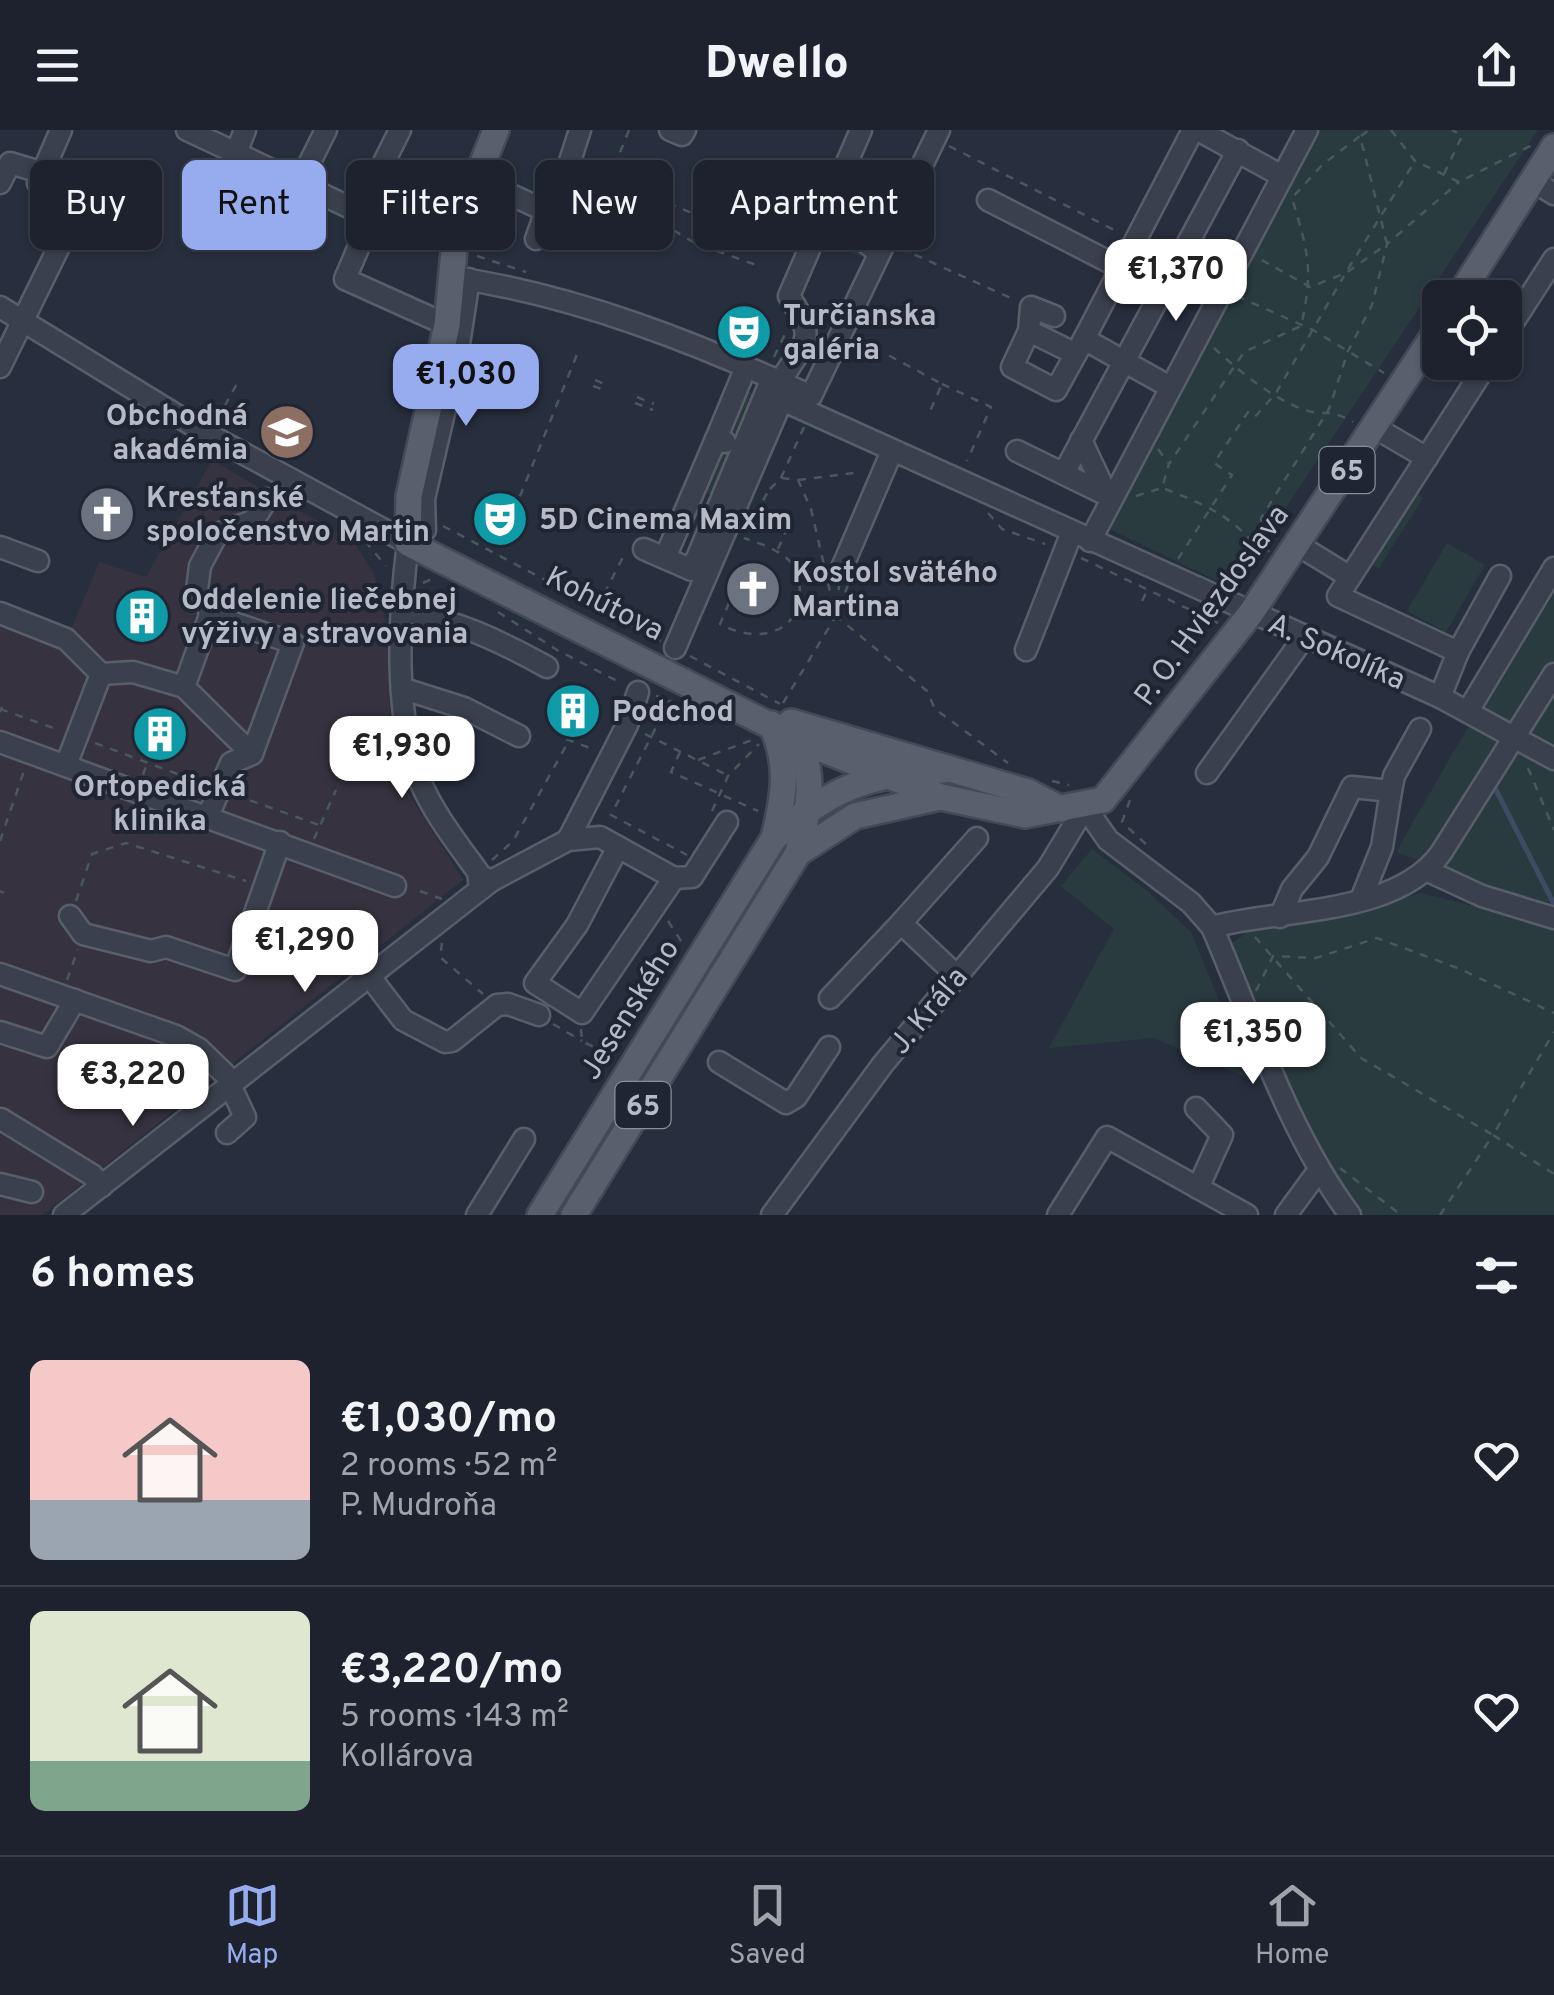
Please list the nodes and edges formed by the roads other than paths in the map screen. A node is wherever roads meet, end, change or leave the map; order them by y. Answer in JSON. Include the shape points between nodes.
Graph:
{"nodes":[{"id":1,"x":61,"y":130,"type":"edge"},
{"id":2,"x":187,"y":130,"type":"edge"},
{"id":3,"x":245,"y":130,"type":"edge"},
{"id":4,"x":326,"y":130,"type":"edge"},
{"id":5,"x":400,"y":130,"type":"edge"},
{"id":6,"x":496,"y":130,"type":"edge"},
{"id":7,"x":580,"y":130,"type":"edge"},
{"id":8,"x":670,"y":130,"type":"edge"},
{"id":9,"x":685,"y":130,"type":"edge"},
{"id":10,"x":861,"y":130,"type":"edge"},
{"id":11,"x":1196,"y":130,"type":"edge"},
{"id":12,"x":1307,"y":130,"type":"edge"},
{"id":13,"x":937,"y":134,"type":"edge"},
{"id":14,"x":1543,"y":145,"type":"edge"},
{"id":15,"x":1238,"y":150,"type":"junction"},
{"id":16,"x":236,"y":154,"type":"junction"},
{"id":17,"x":46,"y":160,"type":"edge"},
{"id":18,"x":249,"y":160,"type":"edge"},
{"id":19,"x":311,"y":160,"type":"edge"},
{"id":20,"x":388,"y":160,"type":"edge"},
{"id":21,"x":482,"y":160,"type":"edge"},
{"id":22,"x":570,"y":160,"type":"edge"},
{"id":23,"x":846,"y":160,"type":"edge"},
{"id":24,"x":924,"y":160,"type":"edge"},
{"id":25,"x":30,"y":169,"type":"edge"},
{"id":26,"x":1282,"y":176,"type":"junction"},
{"id":27,"x":0,"y":183,"type":"edge"},
{"id":28,"x":1543,"y":188,"type":"edge"},
{"id":29,"x":988,"y":200,"type":"dead end"},
{"id":30,"x":58,"y":250,"type":"edge"},
{"id":31,"x":354,"y":250,"type":"edge"},
{"id":32,"x":461,"y":250,"type":"edge"},
{"id":33,"x":807,"y":250,"type":"edge"},
{"id":34,"x":880,"y":250,"type":"edge"},
{"id":35,"x":1554,"y":259,"type":"edge"},
{"id":36,"x":1121,"y":268,"type":"junction"},
{"id":37,"x":468,"y":280,"type":"junction"},
{"id":38,"x":1472,"y":280,"type":"edge"},
{"id":39,"x":0,"y":307,"type":"edge"},
{"id":40,"x":1522,"y":308,"type":"edge"},
{"id":41,"x":1054,"y":316,"type":"dead end"},
{"id":42,"x":24,"y":322,"type":"junction"},
{"id":43,"x":798,"y":322,"type":"junction"},
{"id":44,"x":448,"y":326,"type":"junction"},
{"id":45,"x":1030,"y":331,"type":"junction"},
{"id":46,"x":840,"y":334,"type":"junction"},
{"id":47,"x":1080,"y":346,"type":"junction"},
{"id":48,"x":1422,"y":349,"type":"edge"},
{"id":49,"x":1124,"y":362,"type":"junction"},
{"id":50,"x":0,"y":367,"type":"edge"},
{"id":51,"x":746,"y":367,"type":"junction"},
{"id":52,"x":777,"y":379,"type":"junction"},
{"id":53,"x":1476,"y":380,"type":"edge"},
{"id":54,"x":1170,"y":387,"type":"junction"},
{"id":55,"x":811,"y":405,"type":"junction"},
{"id":56,"x":1364,"y":425,"type":"junction"},
{"id":57,"x":716,"y":439,"type":"junction"},
{"id":58,"x":1082,"y":440,"type":"junction"},
{"id":59,"x":742,"y":449,"type":"junction"},
{"id":60,"x":1017,"y":451,"type":"dead end"},
{"id":61,"x":1426,"y":458,"type":"junction"},
{"id":62,"x":888,"y":460,"type":"junction"},
{"id":63,"x":1064,"y":473,"type":"junction"},
{"id":64,"x":1113,"y":496,"type":"junction"},
{"id":65,"x":267,"y":499,"type":"dead end"},
{"id":66,"x":1081,"y":536,"type":"junction"},
{"id":67,"x":408,"y":543,"type":"junction"},
{"id":68,"x":1298,"y":545,"type":"junction"},
{"id":69,"x":0,"y":547,"type":"edge"},
{"id":70,"x":644,"y":549,"type":"road end"},
{"id":71,"x":665,"y":558,"type":"junction"},
{"id":72,"x":38,"y":560,"type":"dead end"},
{"id":73,"x":1554,"y":568,"type":"edge"},
{"id":74,"x":845,"y":576,"type":"road end"},
{"id":75,"x":1500,"y":576,"type":"dead end"},
{"id":76,"x":1350,"y":578,"type":"junction"},
{"id":77,"x":403,"y":611,"type":"junction"},
{"id":78,"x":0,"y":614,"type":"edge"},
{"id":79,"x":1251,"y":614,"type":"junction"},
{"id":80,"x":210,"y":615,"type":"junction"},
{"id":81,"x":1305,"y":636,"type":"junction"},
{"id":82,"x":675,"y":648,"type":"road end"},
{"id":83,"x":1026,"y":650,"type":"dead end"},
{"id":84,"x":1458,"y":652,"type":"junction"},
{"id":85,"x":547,"y":667,"type":"dead end"},
{"id":86,"x":101,"y":674,"type":"junction"},
{"id":87,"x":1554,"y":674,"type":"edge"},
{"id":88,"x":184,"y":688,"type":"junction"},
{"id":89,"x":404,"y":688,"type":"junction"},
{"id":90,"x":638,"y":692,"type":"road end"},
{"id":91,"x":1440,"y":697,"type":"junction"},
{"id":92,"x":1468,"y":711,"type":"junction"},
{"id":93,"x":779,"y":726,"type":"junction"},
{"id":94,"x":1420,"y":729,"type":"dead end"},
{"id":95,"x":1514,"y":734,"type":"junction"},
{"id":96,"x":519,"y":736,"type":"dead end"},
{"id":97,"x":0,"y":742,"type":"edge"},
{"id":98,"x":252,"y":754,"type":"junction"},
{"id":99,"x":1554,"y":759,"type":"edge"},
{"id":100,"x":66,"y":765,"type":"junction"},
{"id":101,"x":943,"y":770,"type":"junction"},
{"id":102,"x":1207,"y":773,"type":"dead end"},
{"id":103,"x":886,"y":774,"type":"junction"},
{"id":104,"x":1392,"y":791,"type":"junction"},
{"id":105,"x":941,"y":796,"type":"junction"},
{"id":106,"x":1073,"y":800,"type":"junction"},
{"id":107,"x":809,"y":808,"type":"junction"},
{"id":108,"x":208,"y":816,"type":"junction"},
{"id":109,"x":719,"y":817,"type":"road end"},
{"id":110,"x":774,"y":838,"type":"junction"},
{"id":111,"x":978,"y":838,"type":"dead end"},
{"id":112,"x":568,"y":840,"type":"junction"},
{"id":113,"x":280,"y":842,"type":"junction"},
{"id":114,"x":618,"y":846,"type":"junction"},
{"id":115,"x":798,"y":853,"type":"junction"},
{"id":116,"x":1428,"y":871,"type":"junction"},
{"id":117,"x":485,"y":876,"type":"junction"},
{"id":118,"x":674,"y":878,"type":"junction"},
{"id":119,"x":395,"y":886,"type":"dead end"},
{"id":120,"x":1362,"y":898,"type":"junction"},
{"id":121,"x":70,"y":916,"type":"road end"},
{"id":122,"x":1280,"y":917,"type":"junction"},
{"id":123,"x":1554,"y":918,"type":"edge"},
{"id":124,"x":900,"y":922,"type":"junction"},
{"id":125,"x":1221,"y":925,"type":"junction"},
{"id":126,"x":0,"y":974,"type":"edge"},
{"id":127,"x":957,"y":976,"type":"junction"},
{"id":128,"x":370,"y":977,"type":"junction"},
{"id":129,"x":70,"y":992,"type":"junction"},
{"id":130,"x":830,"y":998,"type":"dead end"},
{"id":131,"x":539,"y":1015,"type":"dead end"},
{"id":132,"x":0,"y":1032,"type":"edge"},
{"id":133,"x":829,"y":1047,"type":"dead end"},
{"id":134,"x":719,"y":1062,"type":"dead end"},
{"id":135,"x":231,"y":1084,"type":"junction"},
{"id":136,"x":1196,"y":1108,"type":"dead end"},
{"id":137,"x":1,"y":1119,"type":"edge"},
{"id":138,"x":227,"y":1133,"type":"dead end"},
{"id":139,"x":524,"y":1139,"type":"dead end"},
{"id":140,"x":1326,"y":1166,"type":"junction"},
{"id":141,"x":0,"y":1184,"type":"edge"},
{"id":142,"x":102,"y":1186,"type":"junction"},
{"id":143,"x":1198,"y":1188,"type":"junction"},
{"id":144,"x":32,"y":1192,"type":"dead end"},
{"id":145,"x":64,"y":1215,"type":"edge"},
{"id":146,"x":477,"y":1215,"type":"edge"},
{"id":147,"x":540,"y":1215,"type":"edge"},
{"id":148,"x":574,"y":1215,"type":"edge"},
{"id":149,"x":772,"y":1215,"type":"edge"},
{"id":150,"x":1058,"y":1215,"type":"edge"},
{"id":151,"x":1247,"y":1215,"type":"edge"},
{"id":152,"x":1286,"y":1215,"type":"edge"},
{"id":153,"x":1350,"y":1215,"type":"edge"}],
"edges":[{"from":1,"to":17,"type":"street"},
{"from":2,"to":16,"type":"street"},
{"from":3,"to":16,"type":"street"},
{"from":4,"to":19,"type":"street"},
{"from":5,"to":20,"type":"street"},
{"from":6,"to":21,"type":"main road"},
{"from":7,"to":22,"type":"street"},
{"from":8,"to":9,"type":"street","via":[[682,136]]},
{"from":10,"to":23,"type":"street"},
{"from":11,"to":15,"type":"street"},
{"from":11,"to":36,"type":"street"},
{"from":12,"to":26,"type":"street"},
{"from":13,"to":24,"type":"street"},
{"from":14,"to":28,"type":"main road"},
{"from":15,"to":26,"type":"street"},
{"from":15,"to":49,"type":"street"},
{"from":16,"to":18,"type":"street"},
{"from":25,"to":27,"type":"street","via":[[10,163]]},
{"from":26,"to":54,"type":"street"},
{"from":28,"to":38,"type":"main road"},
{"from":29,"to":36,"type":"street"},
{"from":30,"to":42,"type":"street"},
{"from":31,"to":44,"type":"street","via":[[345,279]]},
{"from":32,"to":37,"type":"main road"},
{"from":33,"to":43,"type":"street","via":[[789,296]]},
{"from":34,"to":46,"type":"street"},
{"from":35,"to":40,"type":"street"},
{"from":36,"to":47,"type":"street"},
{"from":37,"to":44,"type":"main road"},
{"from":37,"to":51,"type":"street","name":"A. Sokolíka","via":[[543,296]]},
{"from":37,"to":67,"type":"street","via":[[424,499],[425,530]]},
{"from":39,"to":42,"type":"street"},
{"from":41,"to":45,"type":"street","via":[[1030,307]]},
{"from":42,"to":50,"type":"street"},
{"from":42,"to":67,"type":"street","via":[[220,441]]},
{"from":43,"to":46,"type":"street"},
{"from":43,"to":52,"type":"street","via":[[803,353]]},
{"from":44,"to":67,"type":"main road","via":[[409,496]]},
{"from":45,"to":47,"type":"street"},
{"from":45,"to":47,"type":"street","via":[[1012,367],[1056,390]]},
{"from":46,"to":55,"type":"street"},
{"from":47,"to":49,"type":"street"},
{"from":48,"to":56,"type":"main road","name":"P. O. Hviezdoslava","number":"65"},
{"from":49,"to":54,"type":"street"},
{"from":49,"to":58,"type":"street"},
{"from":51,"to":52,"type":"street","name":"A. Sokolíka"},
{"from":51,"to":57,"type":"street"},
{"from":52,"to":55,"type":"street","name":"A. Sokolíka"},
{"from":52,"to":59,"type":"street"},
{"from":52,"to":82,"type":"street","via":[[746,482]]},
{"from":53,"to":61,"type":"street"},
{"from":54,"to":64,"type":"street"},
{"from":55,"to":62,"type":"street","name":"A. Sokolíka"},
{"from":56,"to":61,"type":"street"},
{"from":56,"to":68,"type":"main road","name":"P. O. Hviezdoslava","number":"65"},
{"from":57,"to":59,"type":"street"},
{"from":57,"to":71,"type":"street"},
{"from":58,"to":63,"type":"street"},
{"from":58,"to":64,"type":"street"},
{"from":59,"to":71,"type":"street","via":[[692,570]]},
{"from":60,"to":63,"type":"street"},
{"from":61,"to":76,"type":"street"},
{"from":62,"to":66,"type":"street","name":"A. Sokolíka"},
{"from":62,"to":74,"type":"street"},
{"from":63,"to":64,"type":"street"},
{"from":64,"to":66,"type":"street"},
{"from":65,"to":80,"type":"street","via":[[253,521],[217,534],[200,566],[196,598]]},
{"from":66,"to":79,"type":"street","name":"A. Sokolíka"},
{"from":66,"to":83,"type":"street"},
{"from":67,"to":77,"type":"street"},
{"from":67,"to":93,"type":"main road","name":"Kohútova","number":"65"},
{"from":68,"to":76,"type":"street"},
{"from":68,"to":79,"type":"main road","name":"P. O. Hviezdoslava","number":"65"},
{"from":69,"to":72,"type":"street"},
{"from":70,"to":71,"type":"street"},
{"from":73,"to":92,"type":"street"},
{"from":75,"to":84,"type":"street"},
{"from":76,"to":84,"type":"street","via":[[1338,596]]},
{"from":77,"to":85,"type":"street","via":[[438,616]]},
{"from":77,"to":89,"type":"street"},
{"from":78,"to":86,"type":"street","via":[[66,639]]},
{"from":79,"to":81,"type":"street","name":"A. Sokolíka"},
{"from":79,"to":106,"type":"main road","name":"P. O. Hviezdoslava","number":"65","via":[[1103,800]]},
{"from":80,"to":88,"type":"street"},
{"from":80,"to":98,"type":"street","via":[[294,643]]},
{"from":81,"to":91,"type":"street","name":"A. Sokolíka"},
{"from":81,"to":102,"type":"street"},
{"from":84,"to":91,"type":"street"},
{"from":86,"to":88,"type":"street","via":[[133,672]]},
{"from":86,"to":100,"type":"street"},
{"from":87,"to":95,"type":"street"},
{"from":88,"to":98,"type":"street"},
{"from":89,"to":96,"type":"street"},
{"from":89,"to":117,"type":"street","via":[[420,782]]},
{"from":90,"to":112,"type":"street"},
{"from":91,"to":92,"type":"street","name":"A. Sokolíka"},
{"from":92,"to":95,"type":"street","name":"A. Sokolíka"},
{"from":93,"to":101,"type":"main road","name":"Kohútova","number":"65"},
{"from":93,"to":103,"type":"main road","name":"Kohútova","number":"65"},
{"from":93,"to":107,"type":"main road","name":"Jesenského","number":"65","via":[[810,767]]},
{"from":93,"to":110,"type":"main road","name":"Jesenského","number":"65","via":[[785,776]]},
{"from":94,"to":104,"type":"street"},
{"from":95,"to":99,"type":"street","name":"A. Sokolíka"},
{"from":95,"to":116,"type":"street"},
{"from":97,"to":100,"type":"street"},
{"from":98,"to":108,"type":"street","via":[[231,763]]},
{"from":100,"to":108,"type":"street"},
{"from":101,"to":103,"type":"main road","name":"Jesenského","number":"65"},
{"from":101,"to":106,"type":"main road","name":"Kohútova","number":"65"},
{"from":103,"to":105,"type":"main road","name":"Kohútova","number":"65"},
{"from":103,"to":107,"type":"main road","name":"Jesenského","number":"65"},
{"from":104,"to":120,"type":"street","via":[[1382,847]]},
{"from":104,"to":122,"type":"street","via":[[1352,787]]},
{"from":105,"to":106,"type":"main road","name":"Kohútova","number":"65","via":[[1025,815]]},
{"from":105,"to":115,"type":"main road","name":"Jesenského","number":"65","via":[[855,816]]},
{"from":106,"to":125,"type":"street","via":[[1108,840]]},
{"from":106,"to":127,"type":"street","name":"J. Kráľa","via":[[1048,868]]},
{"from":107,"to":110,"type":"main road","name":"Jesenského","number":"65"},
{"from":107,"to":115,"type":"main road","name":"Jesenského","number":"65"},
{"from":108,"to":113,"type":"street"},
{"from":109,"to":118,"type":"street","via":[[692,877]]},
{"from":110,"to":147,"type":"main road","name":"Jesenského","number":"65"},
{"from":111,"to":124,"type":"street"},
{"from":112,"to":114,"type":"street","via":[[600,837]]},
{"from":112,"to":117,"type":"street"},
{"from":113,"to":119,"type":"street"},
{"from":113,"to":121,"type":"street","via":[[235,970],[166,946],[151,951],[84,934]]},
{"from":114,"to":118,"type":"street"},
{"from":114,"to":118,"type":"street","via":[[577,925],[535,983],[582,1012]]},
{"from":115,"to":148,"type":"main road","name":"Jesenského","number":"65"},
{"from":116,"to":120,"type":"street","via":[[1406,886]]},
{"from":116,"to":123,"type":"street"},
{"from":117,"to":128,"type":"street"},
{"from":120,"to":122,"type":"street"},
{"from":122,"to":125,"type":"street"},
{"from":124,"to":127,"type":"street"},
{"from":124,"to":130,"type":"street"},
{"from":125,"to":140,"type":"street"},
{"from":126,"to":129,"type":"street"},
{"from":127,"to":149,"type":"street","name":"J. Kráľa"},
{"from":128,"to":131,"type":"street","via":[[403,1020],[444,1042],[497,1006]]},
{"from":128,"to":135,"type":"street"},
{"from":129,"to":132,"type":"street","via":[[47,1046]]},
{"from":129,"to":135,"type":"street","via":[[199,1049]]},
{"from":133,"to":134,"type":"street","via":[[786,1103]]},
{"from":135,"to":138,"type":"street","via":[[245,1117]]},
{"from":135,"to":142,"type":"street"},
{"from":136,"to":143,"type":"street","via":[[1222,1136]]},
{"from":137,"to":142,"type":"street"},
{"from":139,"to":146,"type":"street"},
{"from":140,"to":152,"type":"street"},
{"from":140,"to":153,"type":"street"},
{"from":141,"to":144,"type":"street"},
{"from":142,"to":145,"type":"street"},
{"from":143,"to":150,"type":"street","via":[[1107,1137]]},
{"from":143,"to":151,"type":"street"}]}
